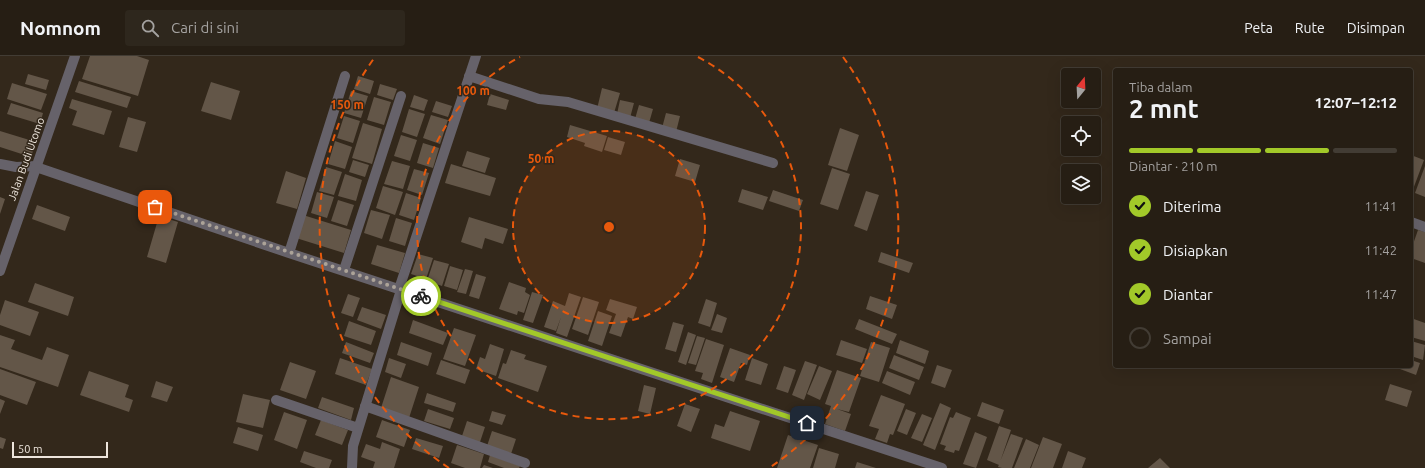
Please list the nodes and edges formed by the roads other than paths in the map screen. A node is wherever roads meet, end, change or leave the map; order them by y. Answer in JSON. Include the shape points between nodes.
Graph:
{"nodes":[{"id":1,"x":75,"y":56,"type":"edge"},
{"id":2,"x":476,"y":56,"type":"edge"},
{"id":3,"x":345,"y":76,"type":"dead end"},
{"id":4,"x":469,"y":76,"type":"junction"},
{"id":5,"x":401,"y":96,"type":"dead end"},
{"id":6,"x":773,"y":163,"type":"dead end"},
{"id":7,"x":0,"y":164,"type":"edge"},
{"id":8,"x":36,"y":167,"type":"junction"},
{"id":9,"x":1413,"y":223,"type":"edge"},
{"id":10,"x":1425,"y":227,"type":"edge"},
{"id":11,"x":289,"y":253,"type":"junction"},
{"id":12,"x":0,"y":270,"type":"edge"},
{"id":13,"x":344,"y":270,"type":"junction"},
{"id":14,"x":400,"y":289,"type":"junction"},
{"id":15,"x":276,"y":400,"type":"dead end"},
{"id":16,"x":365,"y":406,"type":"junction"},
{"id":17,"x":358,"y":428,"type":"junction"},
{"id":18,"x":525,"y":463,"type":"dead end"},
{"id":19,"x":352,"y":468,"type":"edge"},
{"id":20,"x":942,"y":468,"type":"edge"}],
"edges":[{"from":1,"to":8,"type":"street","name":"Jalan Budi Utomo"},
{"from":2,"to":4,"type":"street"},
{"from":3,"to":11,"type":"street"},
{"from":4,"to":6,"type":"street","via":[[539,99],[568,102]]},
{"from":4,"to":14,"type":"street"},
{"from":5,"to":13,"type":"street"},
{"from":7,"to":8,"type":"street"},
{"from":8,"to":11,"type":"street"},
{"from":8,"to":12,"type":"street","name":"Jalan Budi Utomo"},
{"from":9,"to":10,"type":"street"},
{"from":11,"to":13,"type":"street"},
{"from":13,"to":14,"type":"street"},
{"from":14,"to":16,"type":"street"},
{"from":14,"to":20,"type":"street"},
{"from":15,"to":17,"type":"street"},
{"from":16,"to":17,"type":"street"},
{"from":16,"to":18,"type":"street"},
{"from":17,"to":19,"type":"street","via":[[353,446]]}]}
